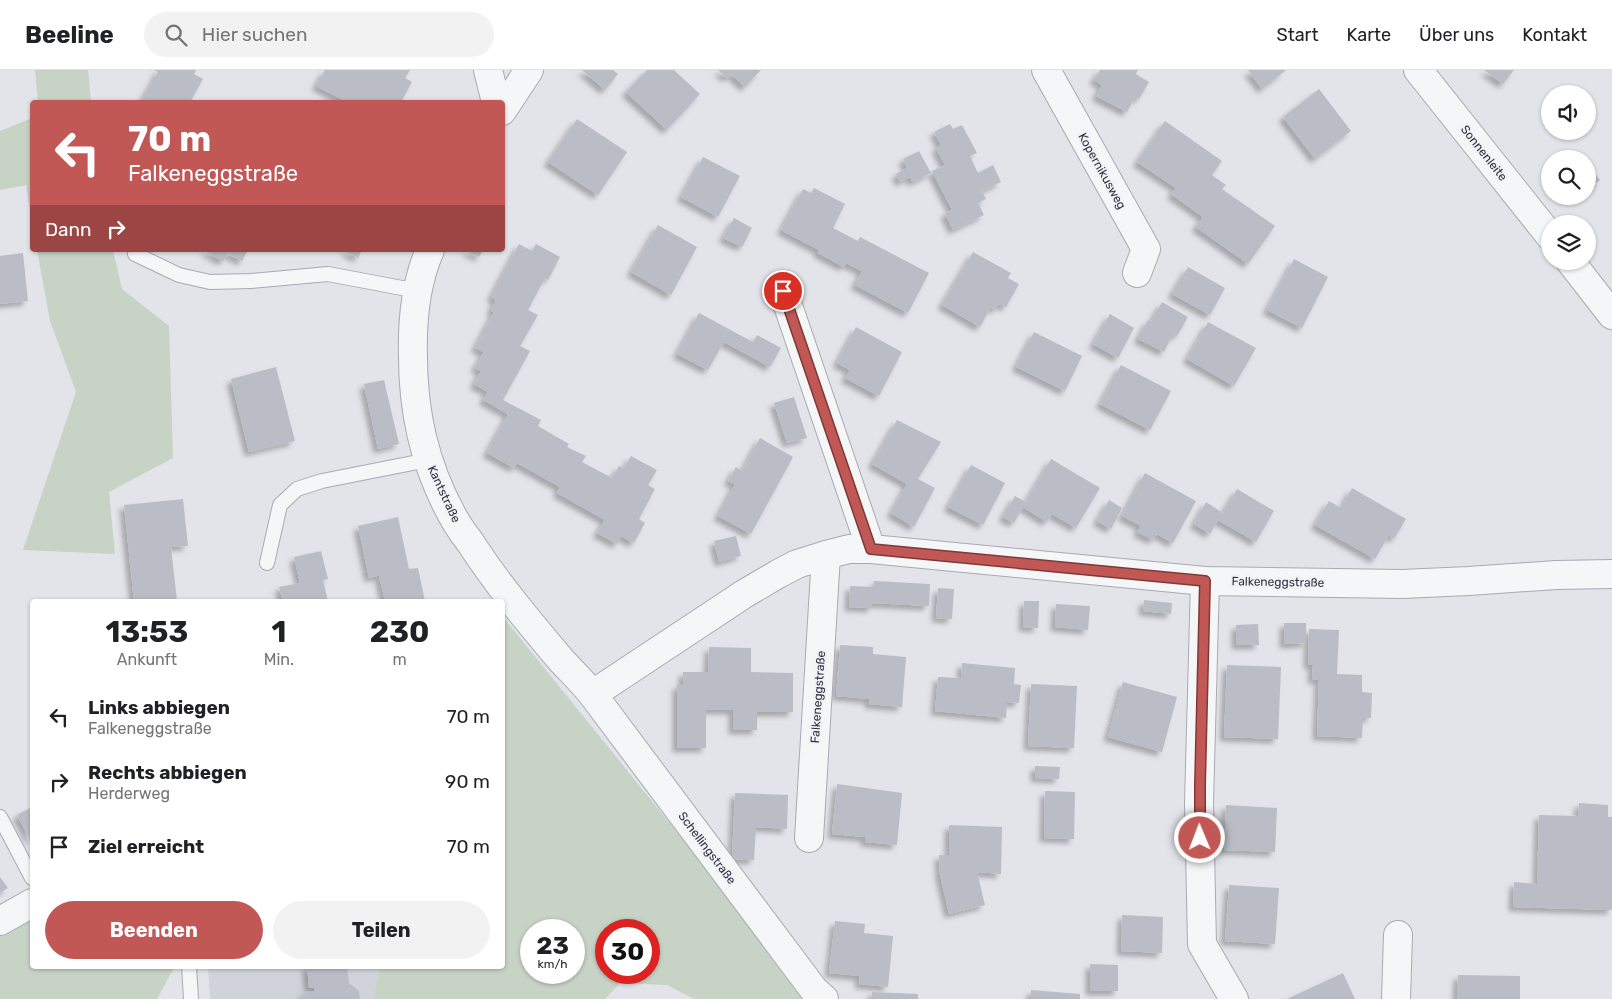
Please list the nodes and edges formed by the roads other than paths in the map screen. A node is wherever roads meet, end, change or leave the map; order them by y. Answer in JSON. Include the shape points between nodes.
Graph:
{"nodes":[{"id":1,"x":488,"y":70,"type":"edge"},
{"id":2,"x":529,"y":70,"type":"edge"},
{"id":3,"x":1046,"y":70,"type":"edge"},
{"id":4,"x":1418,"y":70,"type":"edge"},
{"id":5,"x":496,"y":100,"type":"edge"},
{"id":6,"x":505,"y":106,"type":"edge"},
{"id":7,"x":1541,"y":225,"type":"edge"},
{"id":8,"x":429,"y":252,"type":"edge"},
{"id":9,"x":136,"y":254,"type":"dead end"},
{"id":10,"x":1577,"y":270,"type":"edge"},
{"id":11,"x":1137,"y":273,"type":"dead end"},
{"id":12,"x":418,"y":291,"type":"junction"},
{"id":13,"x":783,"y":291,"type":"dead end"},
{"id":14,"x":1612,"y":315,"type":"edge"},
{"id":15,"x":428,"y":460,"type":"junction"},
{"id":16,"x":871,"y":549,"type":"junction"},
{"id":17,"x":826,"y":555,"type":"junction"},
{"id":18,"x":267,"y":562,"type":"dead end"},
{"id":19,"x":1612,"y":574,"type":"edge"},
{"id":20,"x":1205,"y":581,"type":"junction"},
{"id":21,"x":593,"y":694,"type":"junction"},
{"id":22,"x":0,"y":817,"type":"edge"},
{"id":23,"x":809,"y":838,"type":"dead end"},
{"id":24,"x":30,"y":874,"type":"edge"},
{"id":25,"x":30,"y":904,"type":"edge"},
{"id":26,"x":0,"y":921,"type":"edge"},
{"id":27,"x":1398,"y":935,"type":"dead end"},
{"id":28,"x":190,"y":969,"type":"edge"},
{"id":29,"x":191,"y":999,"type":"edge"},
{"id":30,"x":824,"y":999,"type":"edge"},
{"id":31,"x":1234,"y":999,"type":"edge"},
{"id":32,"x":1396,"y":999,"type":"edge"}],
"edges":[{"from":1,"to":5,"type":"street"},
{"from":2,"to":6,"type":"street"},
{"from":3,"to":11,"type":"street","name":"Kopernikusweg","via":[[1146,249]]},
{"from":4,"to":7,"type":"street","name":"Sonnenleite"},
{"from":8,"to":12,"type":"street","name":"Kantstraße"},
{"from":9,"to":12,"type":"lane","via":[[179,275],[210,282],[328,274]]},
{"from":10,"to":14,"type":"street"},
{"from":12,"to":15,"type":"street","name":"Kantstraße","via":[[412,345],[413,374],[416,411]]},
{"from":13,"to":16,"type":"street"},
{"from":15,"to":18,"type":"lane","via":[[297,488],[280,505]]},
{"from":15,"to":21,"type":"street","name":"Kantstraße","via":[[451,514],[483,562]]},
{"from":16,"to":17,"type":"street","name":"Falkeneggstraße","via":[[849,549]]},
{"from":16,"to":20,"type":"street","name":"Falkeneggstraße"},
{"from":17,"to":21,"type":"street","name":"Falkeneggstraße","via":[[797,564],[769,579]]},
{"from":17,"to":23,"type":"street","name":"Falkeneggstraße"},
{"from":19,"to":20,"type":"street","name":"Falkeneggstraße","via":[[1402,584]]},
{"from":20,"to":31,"type":"street","via":[[1199,803],[1202,944]]},
{"from":21,"to":30,"type":"street","name":"Schellingstraße","via":[[814,990]]},
{"from":22,"to":24,"type":"lane"},
{"from":25,"to":26,"type":"street"},
{"from":27,"to":32,"type":"street"},
{"from":28,"to":29,"type":"lane"}]}
